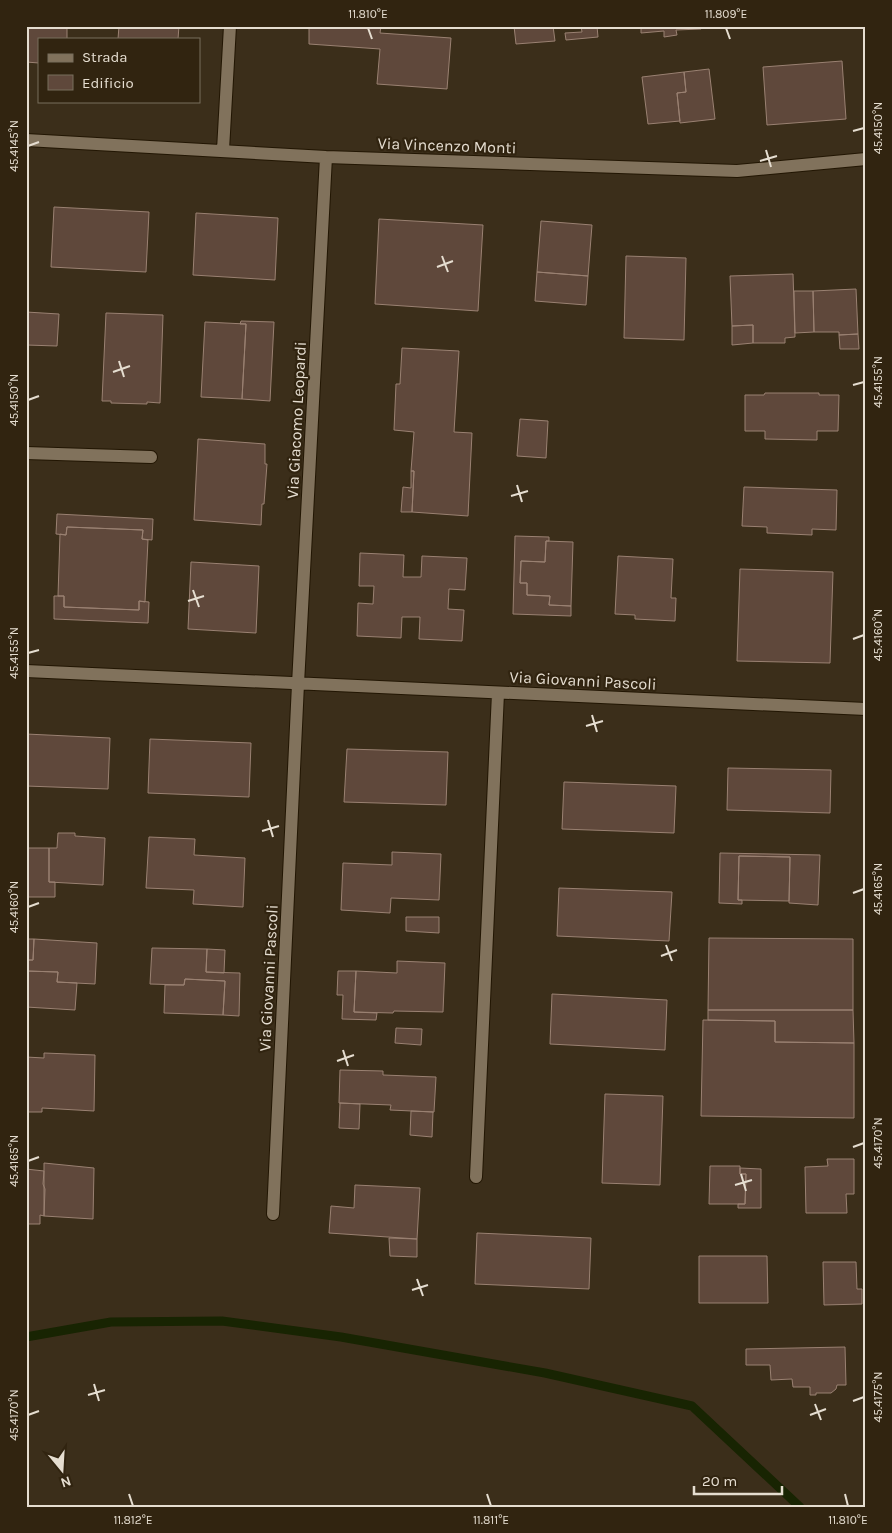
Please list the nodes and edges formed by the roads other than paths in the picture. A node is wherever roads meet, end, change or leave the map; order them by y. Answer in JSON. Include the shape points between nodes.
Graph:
{"nodes":[{"id":1,"x":230,"y":26,"type":"edge"},
{"id":2,"x":26,"y":140,"type":"edge"},
{"id":3,"x":223,"y":150,"type":"junction"},
{"id":4,"x":326,"y":157,"type":"junction"},
{"id":5,"x":866,"y":159,"type":"edge"},
{"id":6,"x":26,"y":453,"type":"edge"},
{"id":7,"x":152,"y":457,"type":"dead end"},
{"id":8,"x":26,"y":671,"type":"edge"},
{"id":9,"x":298,"y":684,"type":"junction"},
{"id":10,"x":498,"y":692,"type":"junction"},
{"id":11,"x":866,"y":709,"type":"edge"},
{"id":12,"x":476,"y":1178,"type":"dead end"},
{"id":13,"x":273,"y":1214,"type":"dead end"}],
"edges":[{"from":1,"to":3,"type":"street"},
{"from":2,"to":3,"type":"street","name":"Via Vincenzo Monti"},
{"from":3,"to":4,"type":"street","name":"Via Vincenzo Monti"},
{"from":4,"to":5,"type":"street","name":"Via Vincenzo Monti","via":[[737,171]]},
{"from":4,"to":9,"type":"street","name":"Via Giacomo Leopardi"},
{"from":6,"to":7,"type":"street"},
{"from":8,"to":9,"type":"street","name":"Via Giovanni Pascoli"},
{"from":9,"to":10,"type":"street","name":"Via Giovanni Pascoli"},
{"from":9,"to":13,"type":"street","name":"Via Giovanni Pascoli"},
{"from":10,"to":11,"type":"street","name":"Via Giovanni Pascoli"},
{"from":10,"to":12,"type":"street"}]}
